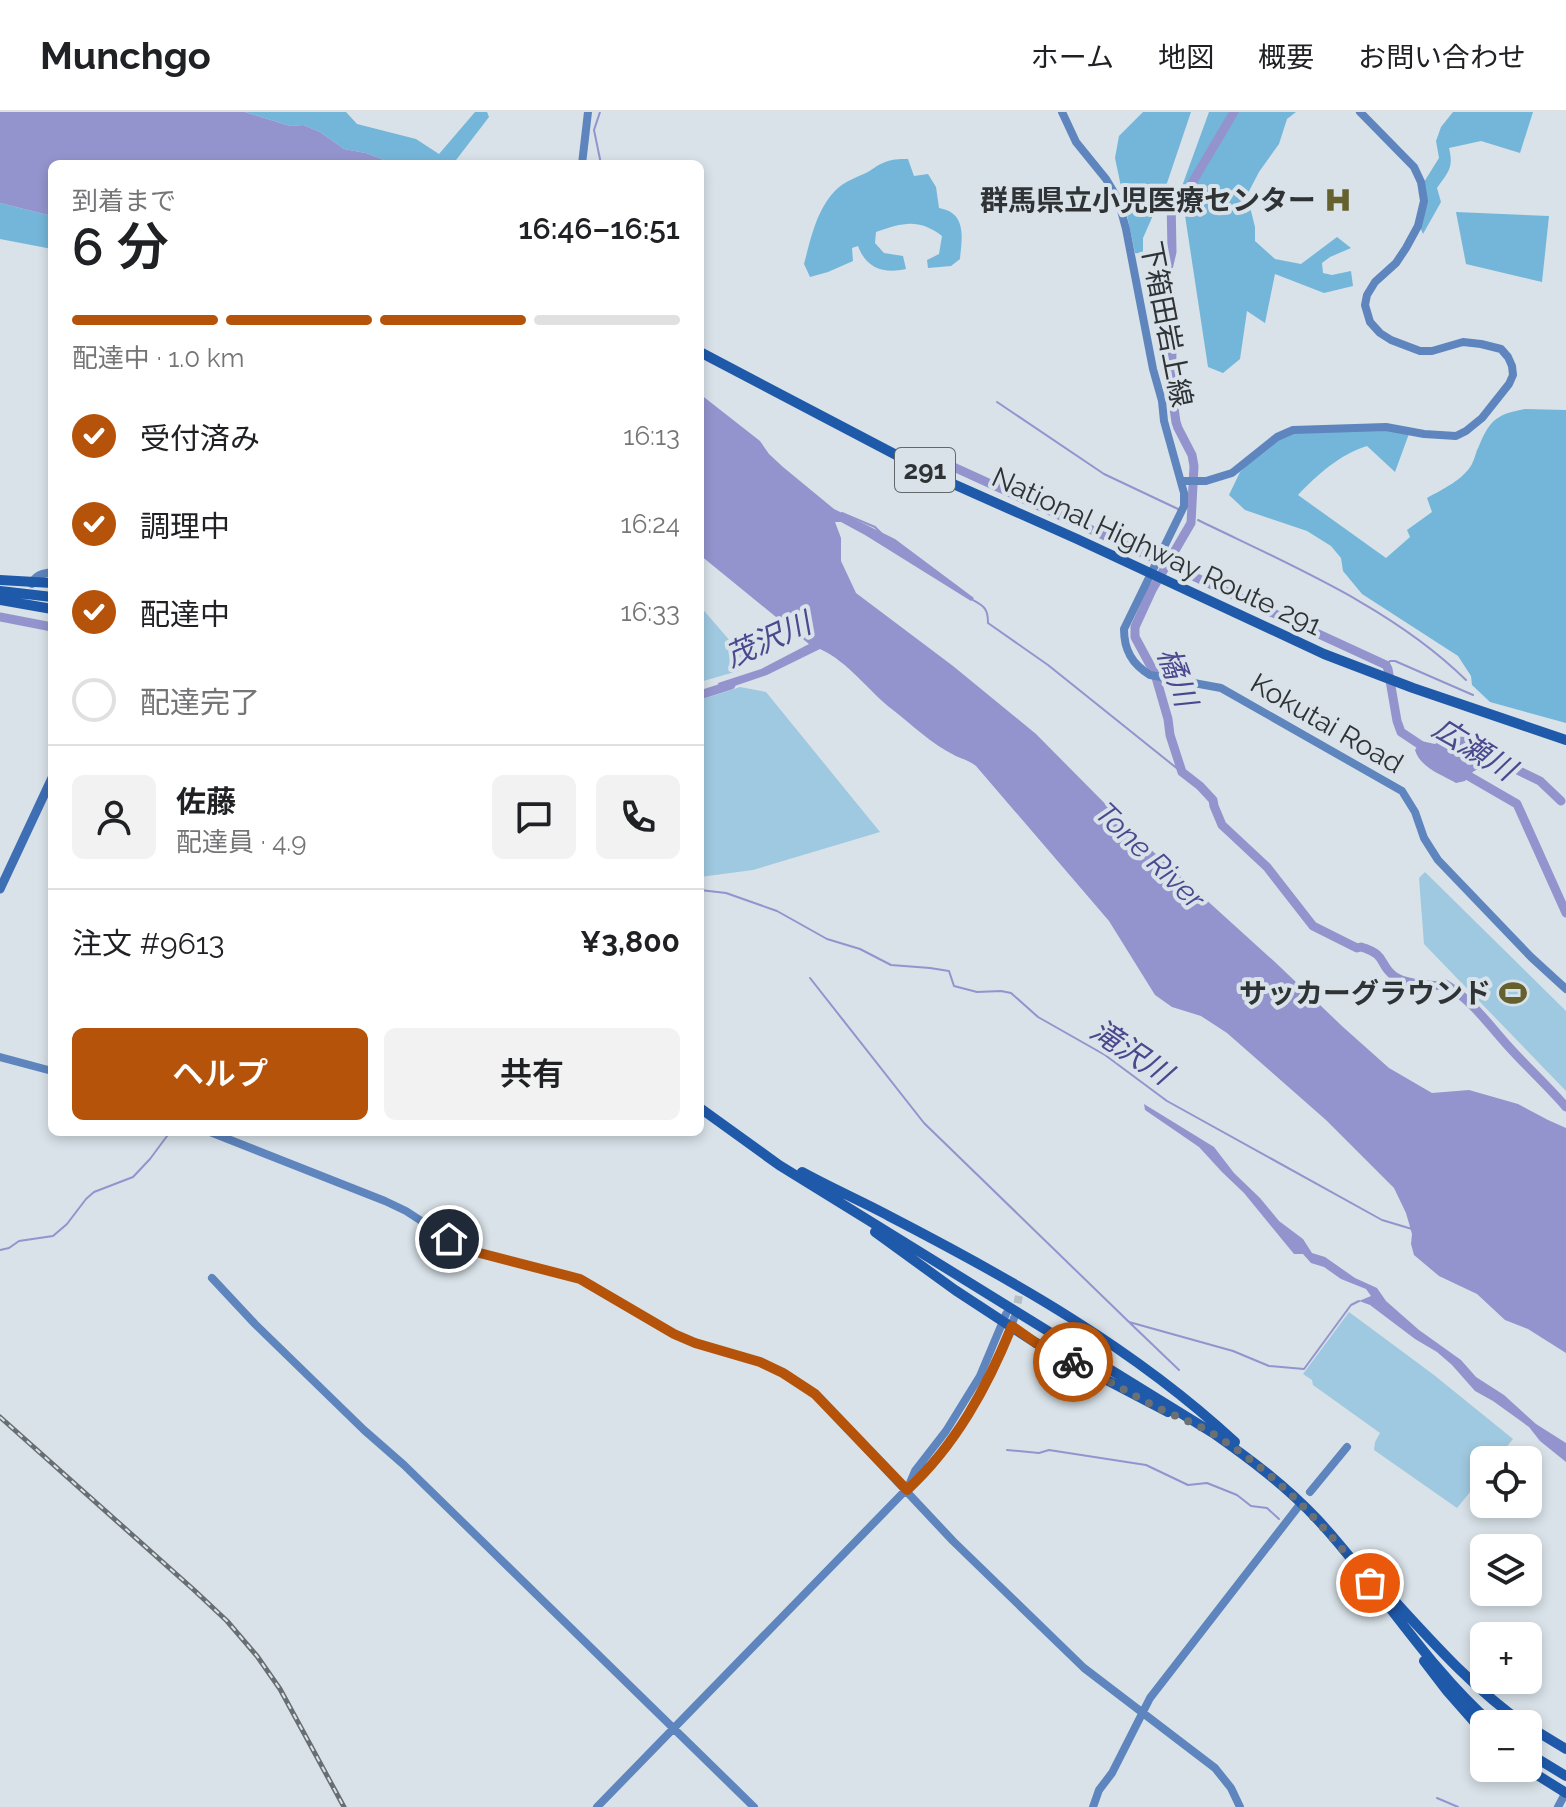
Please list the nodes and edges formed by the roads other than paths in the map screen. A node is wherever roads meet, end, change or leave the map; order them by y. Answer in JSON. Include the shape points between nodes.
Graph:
{"nodes":[{"id":1,"x":588,"y":112,"type":"edge"},
{"id":2,"x":1062,"y":112,"type":"edge"},
{"id":3,"x":1360,"y":112,"type":"edge"},
{"id":4,"x":582,"y":160,"type":"edge"},
{"id":5,"x":704,"y":354,"type":"edge"},
{"id":6,"x":1189,"y":481,"type":"junction"},
{"id":7,"x":1154,"y":571,"type":"junction"},
{"id":8,"x":48,"y":573,"type":"edge"},
{"id":9,"x":0,"y":580,"type":"edge"},
{"id":10,"x":33,"y":583,"type":"junction"},
{"id":11,"x":48,"y":583,"type":"edge"},
{"id":12,"x":0,"y":591,"type":"edge"},
{"id":13,"x":48,"y":597,"type":"edge"},
{"id":14,"x":0,"y":600,"type":"edge"},
{"id":15,"x":48,"y":608,"type":"edge"},
{"id":16,"x":1566,"y":740,"type":"edge"},
{"id":17,"x":48,"y":787,"type":"edge"},
{"id":18,"x":0,"y":889,"type":"edge"},
{"id":19,"x":1566,"y":989,"type":"edge"},
{"id":20,"x":0,"y":1057,"type":"edge"},
{"id":21,"x":48,"y":1070,"type":"edge"},
{"id":22,"x":704,"y":1111,"type":"edge"},
{"id":23,"x":220,"y":1136,"type":"edge"},
{"id":24,"x":741,"y":1138,"type":"junction"},
{"id":25,"x":779,"y":1165,"type":"junction"},
{"id":26,"x":212,"y":1278,"type":"dead end"},
{"id":27,"x":1009,"y":1320,"type":"junction"},
{"id":28,"x":1213,"y":1433,"type":"junction"},
{"id":29,"x":1347,"y":1447,"type":"dead end"},
{"id":30,"x":1274,"y":1478,"type":"junction"},
{"id":31,"x":907,"y":1490,"type":"junction"},
{"id":32,"x":1310,"y":1492,"type":"dead end"},
{"id":33,"x":1298,"y":1507,"type":"dead end"},
{"id":34,"x":1316,"y":1518,"type":"junction"},
{"id":35,"x":1351,"y":1559,"type":"junction"},
{"id":36,"x":1479,"y":1710,"type":"edge"},
{"id":37,"x":1505,"y":1710,"type":"edge"},
{"id":38,"x":1142,"y":1713,"type":"junction"},
{"id":39,"x":1470,"y":1717,"type":"edge"},
{"id":40,"x":673,"y":1729,"type":"junction"},
{"id":41,"x":1542,"y":1735,"type":"edge"},
{"id":42,"x":1566,"y":1749,"type":"edge"},
{"id":43,"x":1542,"y":1761,"type":"edge"},
{"id":44,"x":1566,"y":1776,"type":"edge"},
{"id":45,"x":1542,"y":1778,"type":"edge"},
{"id":46,"x":1566,"y":1793,"type":"edge"},
{"id":47,"x":597,"y":1807,"type":"edge"},
{"id":48,"x":754,"y":1807,"type":"edge"},
{"id":49,"x":1093,"y":1807,"type":"edge"},
{"id":50,"x":1240,"y":1807,"type":"edge"},
{"id":51,"x":1558,"y":1807,"type":"edge"}],
"edges":[{"from":1,"to":4,"type":"street"},
{"from":2,"to":6,"type":"street","name":"下箱田岩上線","via":[[1076,142],[1118,199],[1164,421]]},
{"from":3,"to":6,"type":"street","via":[[1414,167],[1424,201],[1418,226],[1401,256],[1369,290],[1365,305],[1370,322],[1391,340],[1420,351],[1463,342],[1497,347],[1511,361],[1512,379],[1482,418],[1456,436],[1386,427],[1293,430],[1232,473]]},
{"from":5,"to":7,"type":"highway","name":"National Highway Route 291","number":"291","via":[[942,479]]},
{"from":6,"to":7,"type":"street","name":"下箱田岩上線","via":[[1184,506]]},
{"from":7,"to":16,"type":"highway","name":"National Highway Route 291","number":"291","via":[[1169,583],[1324,654]]},
{"from":7,"to":19,"type":"street","name":"Kokutai Road","via":[[1124,629],[1134,662],[1150,675],[1221,688],[1402,791],[1438,860]]},
{"from":8,"to":10,"type":"street"},
{"from":9,"to":10,"type":"highway"},
{"from":10,"to":11,"type":"highway"},
{"from":12,"to":13,"type":"highway"},
{"from":14,"to":15,"type":"highway"},
{"from":17,"to":18,"type":"main road"},
{"from":20,"to":21,"type":"street"},
{"from":22,"to":24,"type":"highway"},
{"from":23,"to":31,"type":"street","via":[[385,1201],[472,1251],[580,1279],[674,1334],[783,1373],[815,1394]]},
{"from":24,"to":25,"type":"highway"},
{"from":24,"to":30,"type":"highway","via":[[1091,1331],[1218,1426]]},
{"from":25,"to":27,"type":"highway","via":[[955,1290]]},
{"from":25,"to":28,"type":"highway"},
{"from":26,"to":40,"type":"street"},
{"from":27,"to":28,"type":"highway","via":[[1036,1343]]},
{"from":27,"to":31,"type":"street","via":[[994,1369],[966,1418]]},
{"from":28,"to":30,"type":"highway"},
{"from":29,"to":32,"type":"street"},
{"from":30,"to":34,"type":"highway"},
{"from":31,"to":38,"type":"street","via":[[1084,1668]]},
{"from":31,"to":40,"type":"street"},
{"from":33,"to":38,"type":"street"},
{"from":34,"to":35,"type":"highway"},
{"from":34,"to":37,"type":"highway"},
{"from":35,"to":36,"type":"highway"},
{"from":35,"to":39,"type":"highway"},
{"from":38,"to":49,"type":"street"},
{"from":38,"to":50,"type":"street","via":[[1215,1768]]},
{"from":40,"to":47,"type":"street"},
{"from":40,"to":48,"type":"street"},
{"from":41,"to":42,"type":"highway"},
{"from":43,"to":44,"type":"highway"},
{"from":45,"to":46,"type":"highway"},
{"from":46,"to":51,"type":"street"}]}
